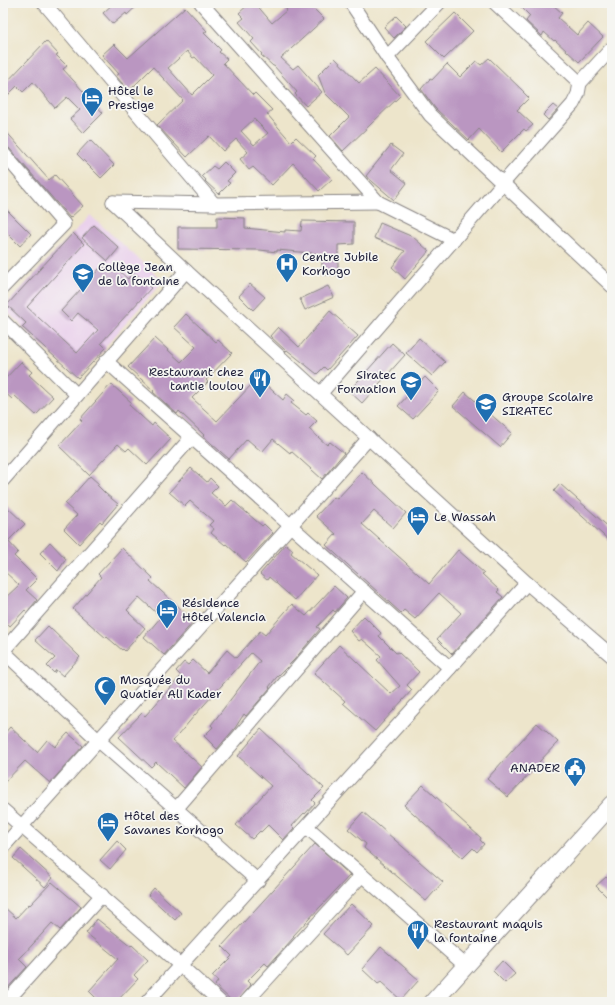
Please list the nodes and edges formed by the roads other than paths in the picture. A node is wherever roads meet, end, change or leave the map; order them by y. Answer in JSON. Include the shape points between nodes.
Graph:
{"nodes":[{"id":1,"x":44,"y":3,"type":"edge"},
{"id":2,"x":201,"y":3,"type":"edge"},
{"id":3,"x":351,"y":3,"type":"edge"},
{"id":4,"x":439,"y":3,"type":"edge"},
{"id":5,"x":495,"y":3,"type":"edge"},
{"id":6,"x":612,"y":48,"type":"edge"},
{"id":7,"x":387,"y":57,"type":"junction"},
{"id":8,"x":580,"y":83,"type":"junction"},
{"id":9,"x":3,"y":153,"type":"edge"},
{"id":10,"x":503,"y":183,"type":"junction"},
{"id":11,"x":378,"y":202,"type":"junction"},
{"id":12,"x":214,"y":204,"type":"junction"},
{"id":13,"x":454,"y":240,"type":"junction"},
{"id":14,"x":186,"y":271,"type":"junction"},
{"id":15,"x":612,"y":286,"type":"edge"},
{"id":16,"x":3,"y":287,"type":"edge"},
{"id":17,"x":3,"y":321,"type":"edge"},
{"id":18,"x":106,"y":361,"type":"junction"},
{"id":19,"x":321,"y":393,"type":"junction"},
{"id":20,"x":77,"y":395,"type":"junction"},
{"id":21,"x":191,"y":438,"type":"junction"},
{"id":22,"x":369,"y":438,"type":"junction"},
{"id":23,"x":3,"y":480,"type":"edge"},
{"id":24,"x":290,"y":526,"type":"junction"},
{"id":25,"x":527,"y":583,"type":"junction"},
{"id":26,"x":364,"y":592,"type":"junction"},
{"id":27,"x":3,"y":651,"type":"edge"},
{"id":28,"x":612,"y":656,"type":"edge"},
{"id":29,"x":450,"y":668,"type":"junction"},
{"id":30,"x":98,"y":740,"type":"junction"},
{"id":31,"x":612,"y":804,"type":"edge"},
{"id":32,"x":176,"y":809,"type":"junction"},
{"id":33,"x":3,"y":810,"type":"edge"},
{"id":34,"x":21,"y":826,"type":"junction"},
{"id":35,"x":307,"y":827,"type":"junction"},
{"id":36,"x":3,"y":847,"type":"edge"},
{"id":37,"x":362,"y":874,"type":"junction"},
{"id":38,"x":258,"y":881,"type":"junction"},
{"id":39,"x":102,"y":895,"type":"junction"},
{"id":40,"x":180,"y":964,"type":"junction"},
{"id":41,"x":466,"y":966,"type":"junction"},
{"id":42,"x":6,"y":1002,"type":"edge"},
{"id":43,"x":147,"y":1002,"type":"edge"},
{"id":44,"x":220,"y":1002,"type":"edge"},
{"id":45,"x":246,"y":1002,"type":"edge"},
{"id":46,"x":433,"y":1002,"type":"edge"}],
"edges":[{"from":1,"to":12,"type":"street"},
{"from":2,"to":11,"type":"street"},
{"from":3,"to":7,"type":"street"},
{"from":4,"to":7,"type":"street"},
{"from":5,"to":8,"type":"street"},
{"from":6,"to":8,"type":"street"},
{"from":7,"to":10,"type":"street","via":[[430,115]]},
{"from":8,"to":10,"type":"street","via":[[573,104]]},
{"from":9,"to":16,"type":"street","via":[[64,224]]},
{"from":10,"to":13,"type":"street"},
{"from":10,"to":15,"type":"street"},
{"from":11,"to":12,"type":"street"},
{"from":11,"to":13,"type":"street"},
{"from":12,"to":14,"type":"street","via":[[113,202]]},
{"from":13,"to":19,"type":"street"},
{"from":14,"to":18,"type":"street"},
{"from":14,"to":19,"type":"street"},
{"from":17,"to":20,"type":"street"},
{"from":18,"to":20,"type":"street"},
{"from":18,"to":21,"type":"street"},
{"from":19,"to":22,"type":"street"},
{"from":20,"to":23,"type":"street"},
{"from":21,"to":24,"type":"street"},
{"from":21,"to":27,"type":"street"},
{"from":22,"to":24,"type":"street"},
{"from":22,"to":25,"type":"street"},
{"from":24,"to":26,"type":"street"},
{"from":24,"to":30,"type":"street"},
{"from":25,"to":28,"type":"street"},
{"from":25,"to":29,"type":"street"},
{"from":26,"to":29,"type":"street"},
{"from":26,"to":32,"type":"street"},
{"from":27,"to":30,"type":"street"},
{"from":29,"to":35,"type":"street"},
{"from":30,"to":32,"type":"street"},
{"from":30,"to":34,"type":"street"},
{"from":31,"to":41,"type":"main road"},
{"from":32,"to":38,"type":"street"},
{"from":33,"to":34,"type":"street"},
{"from":34,"to":36,"type":"street"},
{"from":34,"to":39,"type":"street"},
{"from":35,"to":37,"type":"street"},
{"from":35,"to":38,"type":"street"},
{"from":37,"to":41,"type":"street"},
{"from":37,"to":45,"type":"street"},
{"from":38,"to":40,"type":"street"},
{"from":39,"to":40,"type":"street"},
{"from":39,"to":42,"type":"street"},
{"from":40,"to":43,"type":"street"},
{"from":40,"to":44,"type":"street"},
{"from":41,"to":46,"type":"main road"}]}
